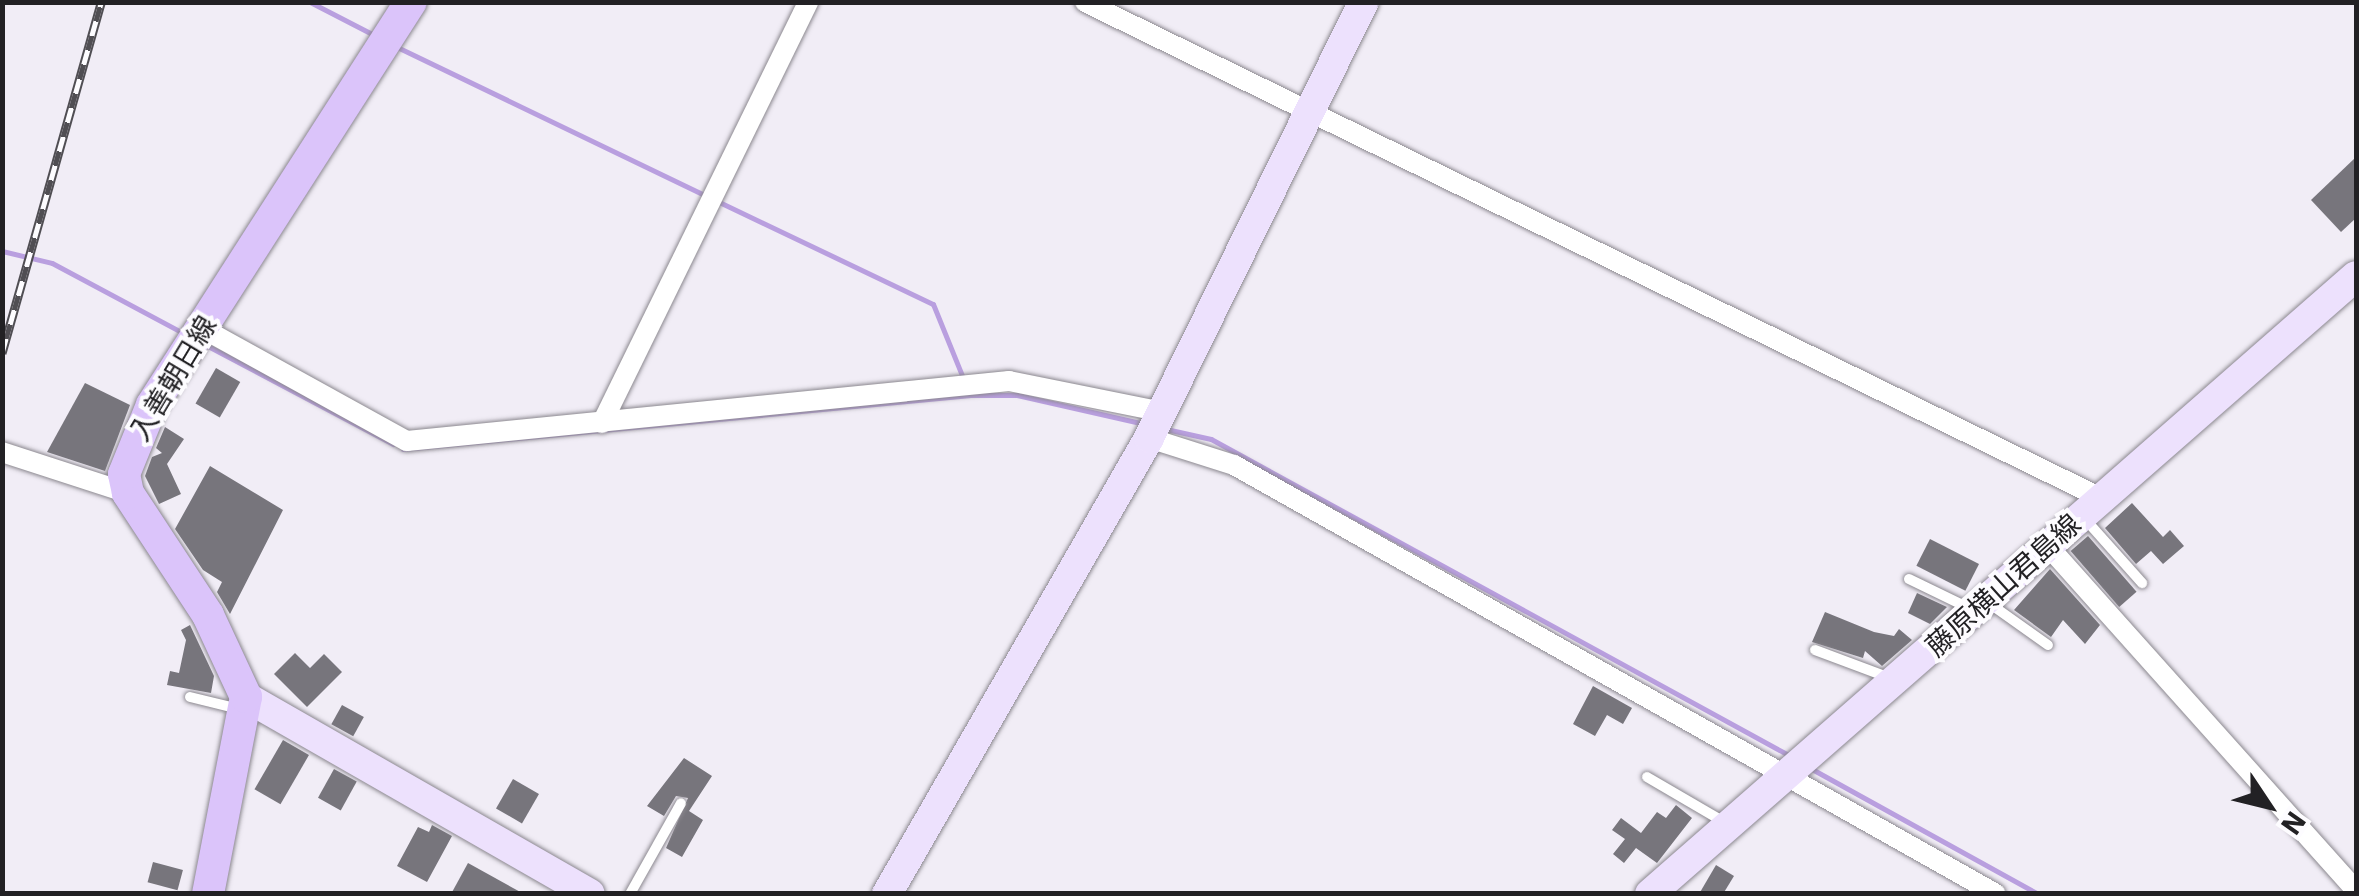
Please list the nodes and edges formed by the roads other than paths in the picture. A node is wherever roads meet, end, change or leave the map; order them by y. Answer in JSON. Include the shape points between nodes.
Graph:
{"nodes":[{"id":1,"x":411,"y":2,"type":"edge"},
{"id":2,"x":808,"y":2,"type":"edge"},
{"id":3,"x":1085,"y":2,"type":"edge"},
{"id":4,"x":1364,"y":2,"type":"edge"},
{"id":5,"x":1311,"y":113,"type":"junction"},
{"id":6,"x":2356,"y":276,"type":"edge"},
{"id":7,"x":202,"y":328,"type":"junction"},
{"id":8,"x":602,"y":423,"type":"junction"},
{"id":9,"x":1156,"y":425,"type":"junction"},
{"id":10,"x":2,"y":452,"type":"edge"},
{"id":11,"x":128,"y":493,"type":"junction"},
{"id":12,"x":2092,"y":506,"type":"junction"},
{"id":13,"x":2048,"y":546,"type":"junction"},
{"id":14,"x":1909,"y":579,"type":"dead end"},
{"id":15,"x":2142,"y":583,"type":"dead end"},
{"id":16,"x":1980,"y":606,"type":"junction"},
{"id":17,"x":2048,"y":645,"type":"dead end"},
{"id":18,"x":1816,"y":650,"type":"dead end"},
{"id":19,"x":1895,"y":680,"type":"junction"},
{"id":20,"x":190,"y":697,"type":"dead end"},
{"id":21,"x":245,"y":704,"type":"junction"},
{"id":22,"x":1790,"y":772,"type":"junction"},
{"id":23,"x":1647,"y":777,"type":"dead end"},
{"id":24,"x":681,"y":802,"type":"dead end"},
{"id":25,"x":1729,"y":825,"type":"junction"},
{"id":26,"x":2356,"y":890,"type":"edge"},
{"id":27,"x":208,"y":894,"type":"edge"},
{"id":28,"x":590,"y":894,"type":"edge"},
{"id":29,"x":630,"y":894,"type":"edge"},
{"id":30,"x":887,"y":894,"type":"edge"},
{"id":31,"x":1650,"y":894,"type":"edge"},
{"id":32,"x":1996,"y":894,"type":"edge"}],
"edges":[{"from":1,"to":7,"type":"main road","name":"入善朝日線"},
{"from":2,"to":8,"type":"street"},
{"from":3,"to":5,"type":"street"},
{"from":4,"to":5,"type":"street"},
{"from":5,"to":9,"type":"street"},
{"from":5,"to":12,"type":"street"},
{"from":6,"to":12,"type":"street","name":"藤原横山君島線"},
{"from":7,"to":8,"type":"street","via":[[407,440]]},
{"from":7,"to":11,"type":"main road","name":"入善朝日線","via":[[137,432],[124,474]]},
{"from":8,"to":9,"type":"street","via":[[1009,381]]},
{"from":9,"to":22,"type":"street"},
{"from":9,"to":30,"type":"street"},
{"from":10,"to":11,"type":"street"},
{"from":11,"to":21,"type":"main road","via":[[208,615]]},
{"from":12,"to":13,"type":"street","name":"藤原横山君島線"},
{"from":12,"to":15,"type":"lane"},
{"from":13,"to":16,"type":"street","name":"藤原横山君島線"},
{"from":13,"to":26,"type":"street"},
{"from":14,"to":16,"type":"lane"},
{"from":16,"to":17,"type":"lane"},
{"from":16,"to":19,"type":"street","name":"藤原横山君島線"},
{"from":18,"to":19,"type":"lane"},
{"from":19,"to":22,"type":"street","name":"藤原横山君島線"},
{"from":20,"to":21,"type":"lane"},
{"from":21,"to":27,"type":"main road"},
{"from":21,"to":28,"type":"street"},
{"from":22,"to":25,"type":"street","name":"藤原横山君島線"},
{"from":22,"to":32,"type":"street"},
{"from":23,"to":25,"type":"lane"},
{"from":24,"to":29,"type":"lane"},
{"from":25,"to":31,"type":"street","name":"藤原横山君島線"}]}
